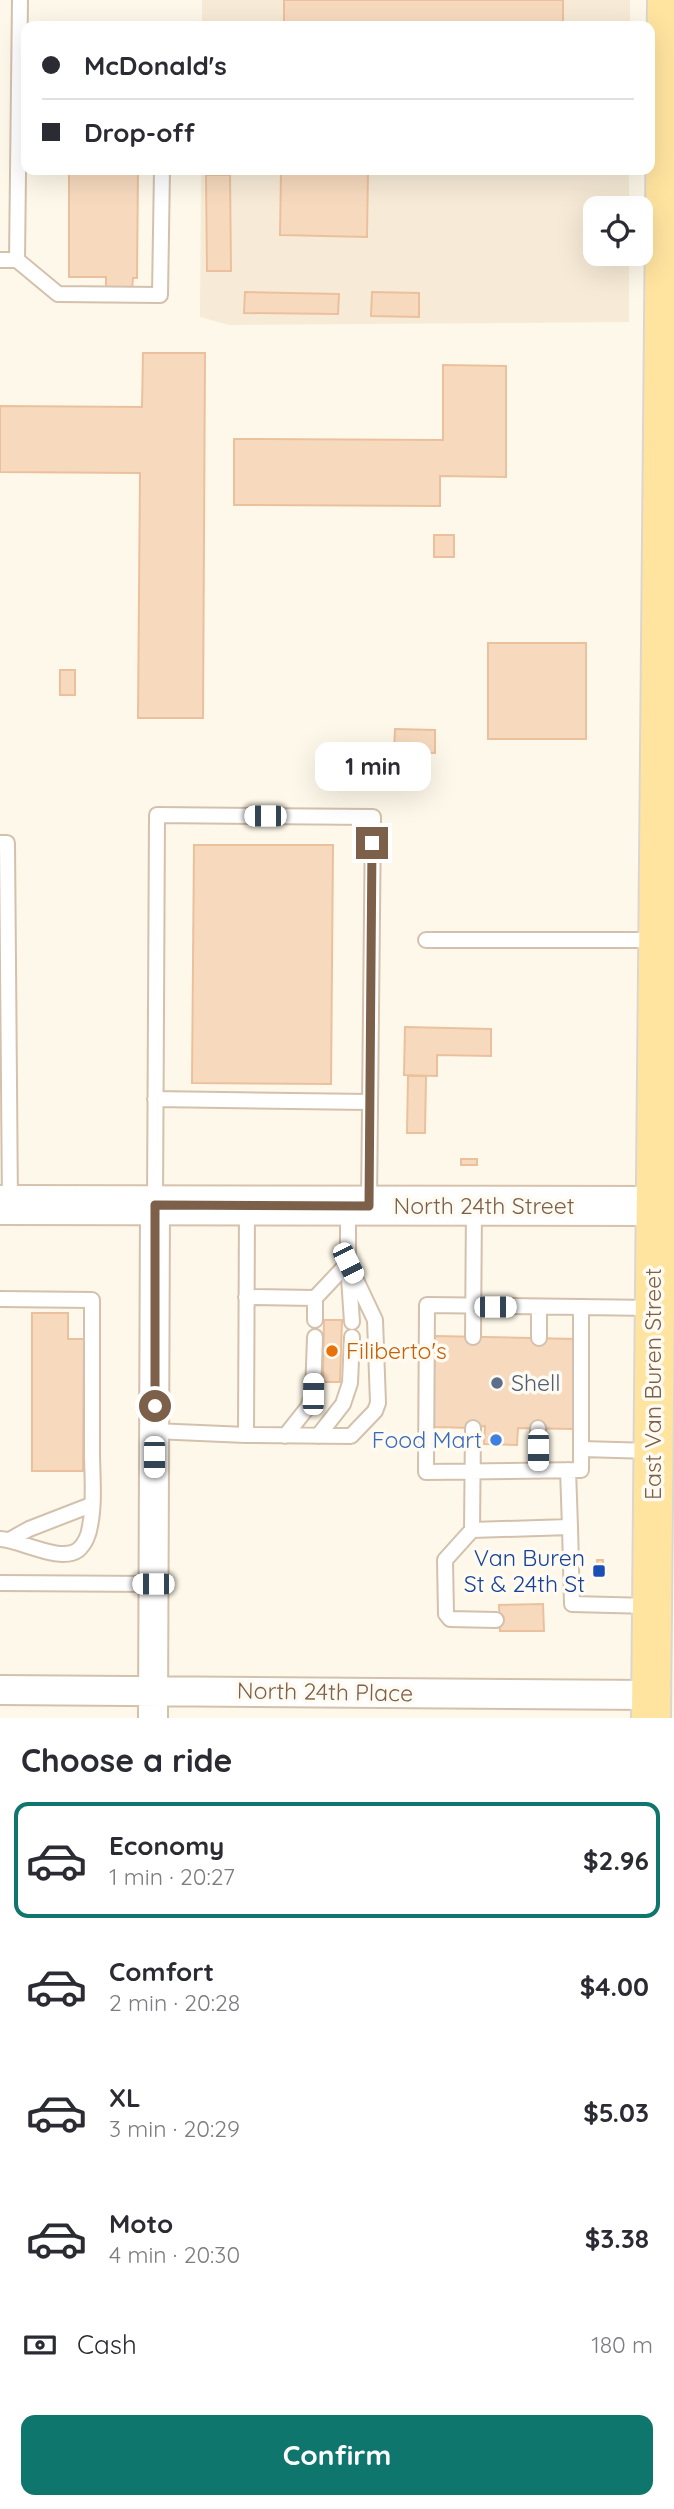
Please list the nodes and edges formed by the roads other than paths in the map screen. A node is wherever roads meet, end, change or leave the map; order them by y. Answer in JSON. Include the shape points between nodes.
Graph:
{"nodes":[{"id":1,"x":20,"y":0,"type":"edge"},
{"id":2,"x":667,"y":0,"type":"edge"},
{"id":3,"x":21,"y":68,"type":"edge"},
{"id":4,"x":670,"y":102,"type":"edge"},
{"id":5,"x":21,"y":160,"type":"edge"},
{"id":6,"x":162,"y":175,"type":"edge"},
{"id":7,"x":669,"y":215,"type":"edge"},
{"id":8,"x":0,"y":260,"type":"edge"},
{"id":9,"x":17,"y":260,"type":"junction"},
{"id":10,"x":668,"y":299,"type":"edge"},
{"id":11,"x":668,"y":379,"type":"edge"},
{"id":12,"x":667,"y":546,"type":"edge"},
{"id":13,"x":0,"y":843,"type":"edge"},
{"id":14,"x":426,"y":940,"type":"dead end"},
{"id":15,"x":657,"y":940,"type":"junction"},
{"id":16,"x":665,"y":1019,"type":"edge"},
{"id":17,"x":155,"y":1099,"type":"junction"},
{"id":18,"x":369,"y":1102,"type":"junction"},
{"id":19,"x":5,"y":1205,"type":"edge"},
{"id":20,"x":155,"y":1205,"type":"junction"},
{"id":21,"x":247,"y":1205,"type":"junction"},
{"id":22,"x":358,"y":1206,"type":"junction"},
{"id":23,"x":474,"y":1206,"type":"junction"},
{"id":24,"x":664,"y":1207,"type":"edge"},
{"id":25,"x":348,"y":1263,"type":"junction"},
{"id":26,"x":246,"y":1297,"type":"junction"},
{"id":27,"x":315,"y":1298,"type":"junction"},
{"id":28,"x":0,"y":1299,"type":"edge"},
{"id":29,"x":473,"y":1307,"type":"junction"},
{"id":30,"x":539,"y":1307,"type":"junction"},
{"id":31,"x":581,"y":1308,"type":"junction"},
{"id":32,"x":654,"y":1308,"type":"junction"},
{"id":33,"x":315,"y":1320,"type":"dead end"},
{"id":34,"x":352,"y":1322,"type":"dead end"},
{"id":35,"x":315,"y":1337,"type":"dead end"},
{"id":36,"x":352,"y":1337,"type":"dead end"},
{"id":37,"x":473,"y":1337,"type":"dead end"},
{"id":38,"x":539,"y":1338,"type":"dead end"},
{"id":39,"x":473,"y":1428,"type":"dead end"},
{"id":40,"x":538,"y":1428,"type":"dead end"},
{"id":41,"x":155,"y":1432,"type":"junction"},
{"id":42,"x":246,"y":1435,"type":"junction"},
{"id":43,"x":285,"y":1436,"type":"junction"},
{"id":44,"x":318,"y":1436,"type":"junction"},
{"id":45,"x":581,"y":1449,"type":"junction"},
{"id":46,"x":653,"y":1451,"type":"junction"},
{"id":47,"x":568,"y":1470,"type":"junction"},
{"id":48,"x":473,"y":1471,"type":"junction"},
{"id":49,"x":538,"y":1471,"type":"junction"},
{"id":50,"x":91,"y":1505,"type":"junction"},
{"id":51,"x":570,"y":1527,"type":"junction"},
{"id":52,"x":472,"y":1530,"type":"junction"},
{"id":53,"x":6,"y":1539,"type":"edge"},
{"id":54,"x":0,"y":1583,"type":"edge"},
{"id":55,"x":153,"y":1584,"type":"junction"},
{"id":56,"x":652,"y":1606,"type":"junction"},
{"id":57,"x":496,"y":1620,"type":"dead end"},
{"id":58,"x":0,"y":1690,"type":"edge"},
{"id":59,"x":153,"y":1704,"type":"edge"},
{"id":60,"x":651,"y":1707,"type":"edge"}],
"edges":[{"from":1,"to":3,"type":"lane"},
{"from":2,"to":4,"type":"main road","name":"East Van Buren Street"},
{"from":4,"to":7,"type":"main road","name":"East Van Buren Street"},
{"from":5,"to":9,"type":"lane"},
{"from":6,"to":9,"type":"lane","via":[[160,295],[58,294]]},
{"from":7,"to":10,"type":"main road","name":"East Van Buren Street"},
{"from":8,"to":9,"type":"lane"},
{"from":10,"to":11,"type":"main road","name":"East Van Buren Street"},
{"from":11,"to":12,"type":"main road","name":"East Van Buren Street"},
{"from":12,"to":15,"type":"main road","name":"East Van Buren Street"},
{"from":13,"to":19,"type":"lane","via":[[8,843]]},
{"from":14,"to":15,"type":"lane"},
{"from":15,"to":16,"type":"main road","name":"East Van Buren Street"},
{"from":16,"to":24,"type":"main road","name":"East Van Buren Street"},
{"from":17,"to":18,"type":"lane"},
{"from":17,"to":18,"type":"lane","via":[[157,815],[373,817]]},
{"from":17,"to":20,"type":"lane"},
{"from":18,"to":22,"type":"lane"},
{"from":19,"to":20,"type":"main road","name":"North 24th Street"},
{"from":20,"to":21,"type":"main road","name":"North 24th Street"},
{"from":20,"to":41,"type":"street"},
{"from":21,"to":22,"type":"main road","name":"North 24th Street"},
{"from":21,"to":26,"type":"lane"},
{"from":22,"to":23,"type":"main road","name":"North 24th Street"},
{"from":22,"to":25,"type":"lane"},
{"from":23,"to":24,"type":"main road","name":"North 24th Street"},
{"from":23,"to":29,"type":"lane"},
{"from":24,"to":32,"type":"main road","name":"East Van Buren Street"},
{"from":25,"to":27,"type":"lane"},
{"from":25,"to":34,"type":"lane"},
{"from":25,"to":44,"type":"lane","via":[[374,1320],[378,1403],[351,1436]]},
{"from":26,"to":27,"type":"lane"},
{"from":26,"to":42,"type":"lane"},
{"from":27,"to":33,"type":"lane"},
{"from":28,"to":50,"type":"lane","via":[[92,1300]]},
{"from":29,"to":30,"type":"lane"},
{"from":29,"to":37,"type":"lane"},
{"from":29,"to":48,"type":"lane","via":[[427,1305],[426,1472]]},
{"from":30,"to":31,"type":"lane"},
{"from":30,"to":38,"type":"lane"},
{"from":31,"to":32,"type":"lane"},
{"from":31,"to":45,"type":"lane"},
{"from":32,"to":46,"type":"main road","name":"East Van Buren Street"},
{"from":35,"to":43,"type":"lane","via":[[313,1394]]},
{"from":36,"to":44,"type":"lane","via":[[350,1383],[343,1404]]},
{"from":39,"to":48,"type":"lane"},
{"from":40,"to":49,"type":"lane"},
{"from":41,"to":42,"type":"lane"},
{"from":41,"to":55,"type":"street"},
{"from":42,"to":43,"type":"lane"},
{"from":43,"to":44,"type":"lane"},
{"from":45,"to":46,"type":"lane"},
{"from":45,"to":47,"type":"lane","via":[[581,1470]]},
{"from":46,"to":56,"type":"main road","name":"East Van Buren Street"},
{"from":47,"to":49,"type":"lane"},
{"from":47,"to":51,"type":"lane"},
{"from":48,"to":49,"type":"lane"},
{"from":48,"to":52,"type":"lane"},
{"from":50,"to":53,"type":"lane"},
{"from":50,"to":53,"type":"lane","via":[[89,1530],[78,1550],[66,1554],[43,1551]]},
{"from":51,"to":52,"type":"lane"},
{"from":51,"to":56,"type":"lane","via":[[572,1604]]},
{"from":52,"to":57,"type":"lane","via":[[445,1560],[446,1614],[450,1619]]},
{"from":54,"to":55,"type":"lane"},
{"from":55,"to":59,"type":"street"},
{"from":56,"to":60,"type":"main road","name":"East Van Buren Street"},
{"from":58,"to":59,"type":"street","name":"North 24th Place"},
{"from":59,"to":60,"type":"street","name":"North 24th Place"}]}
